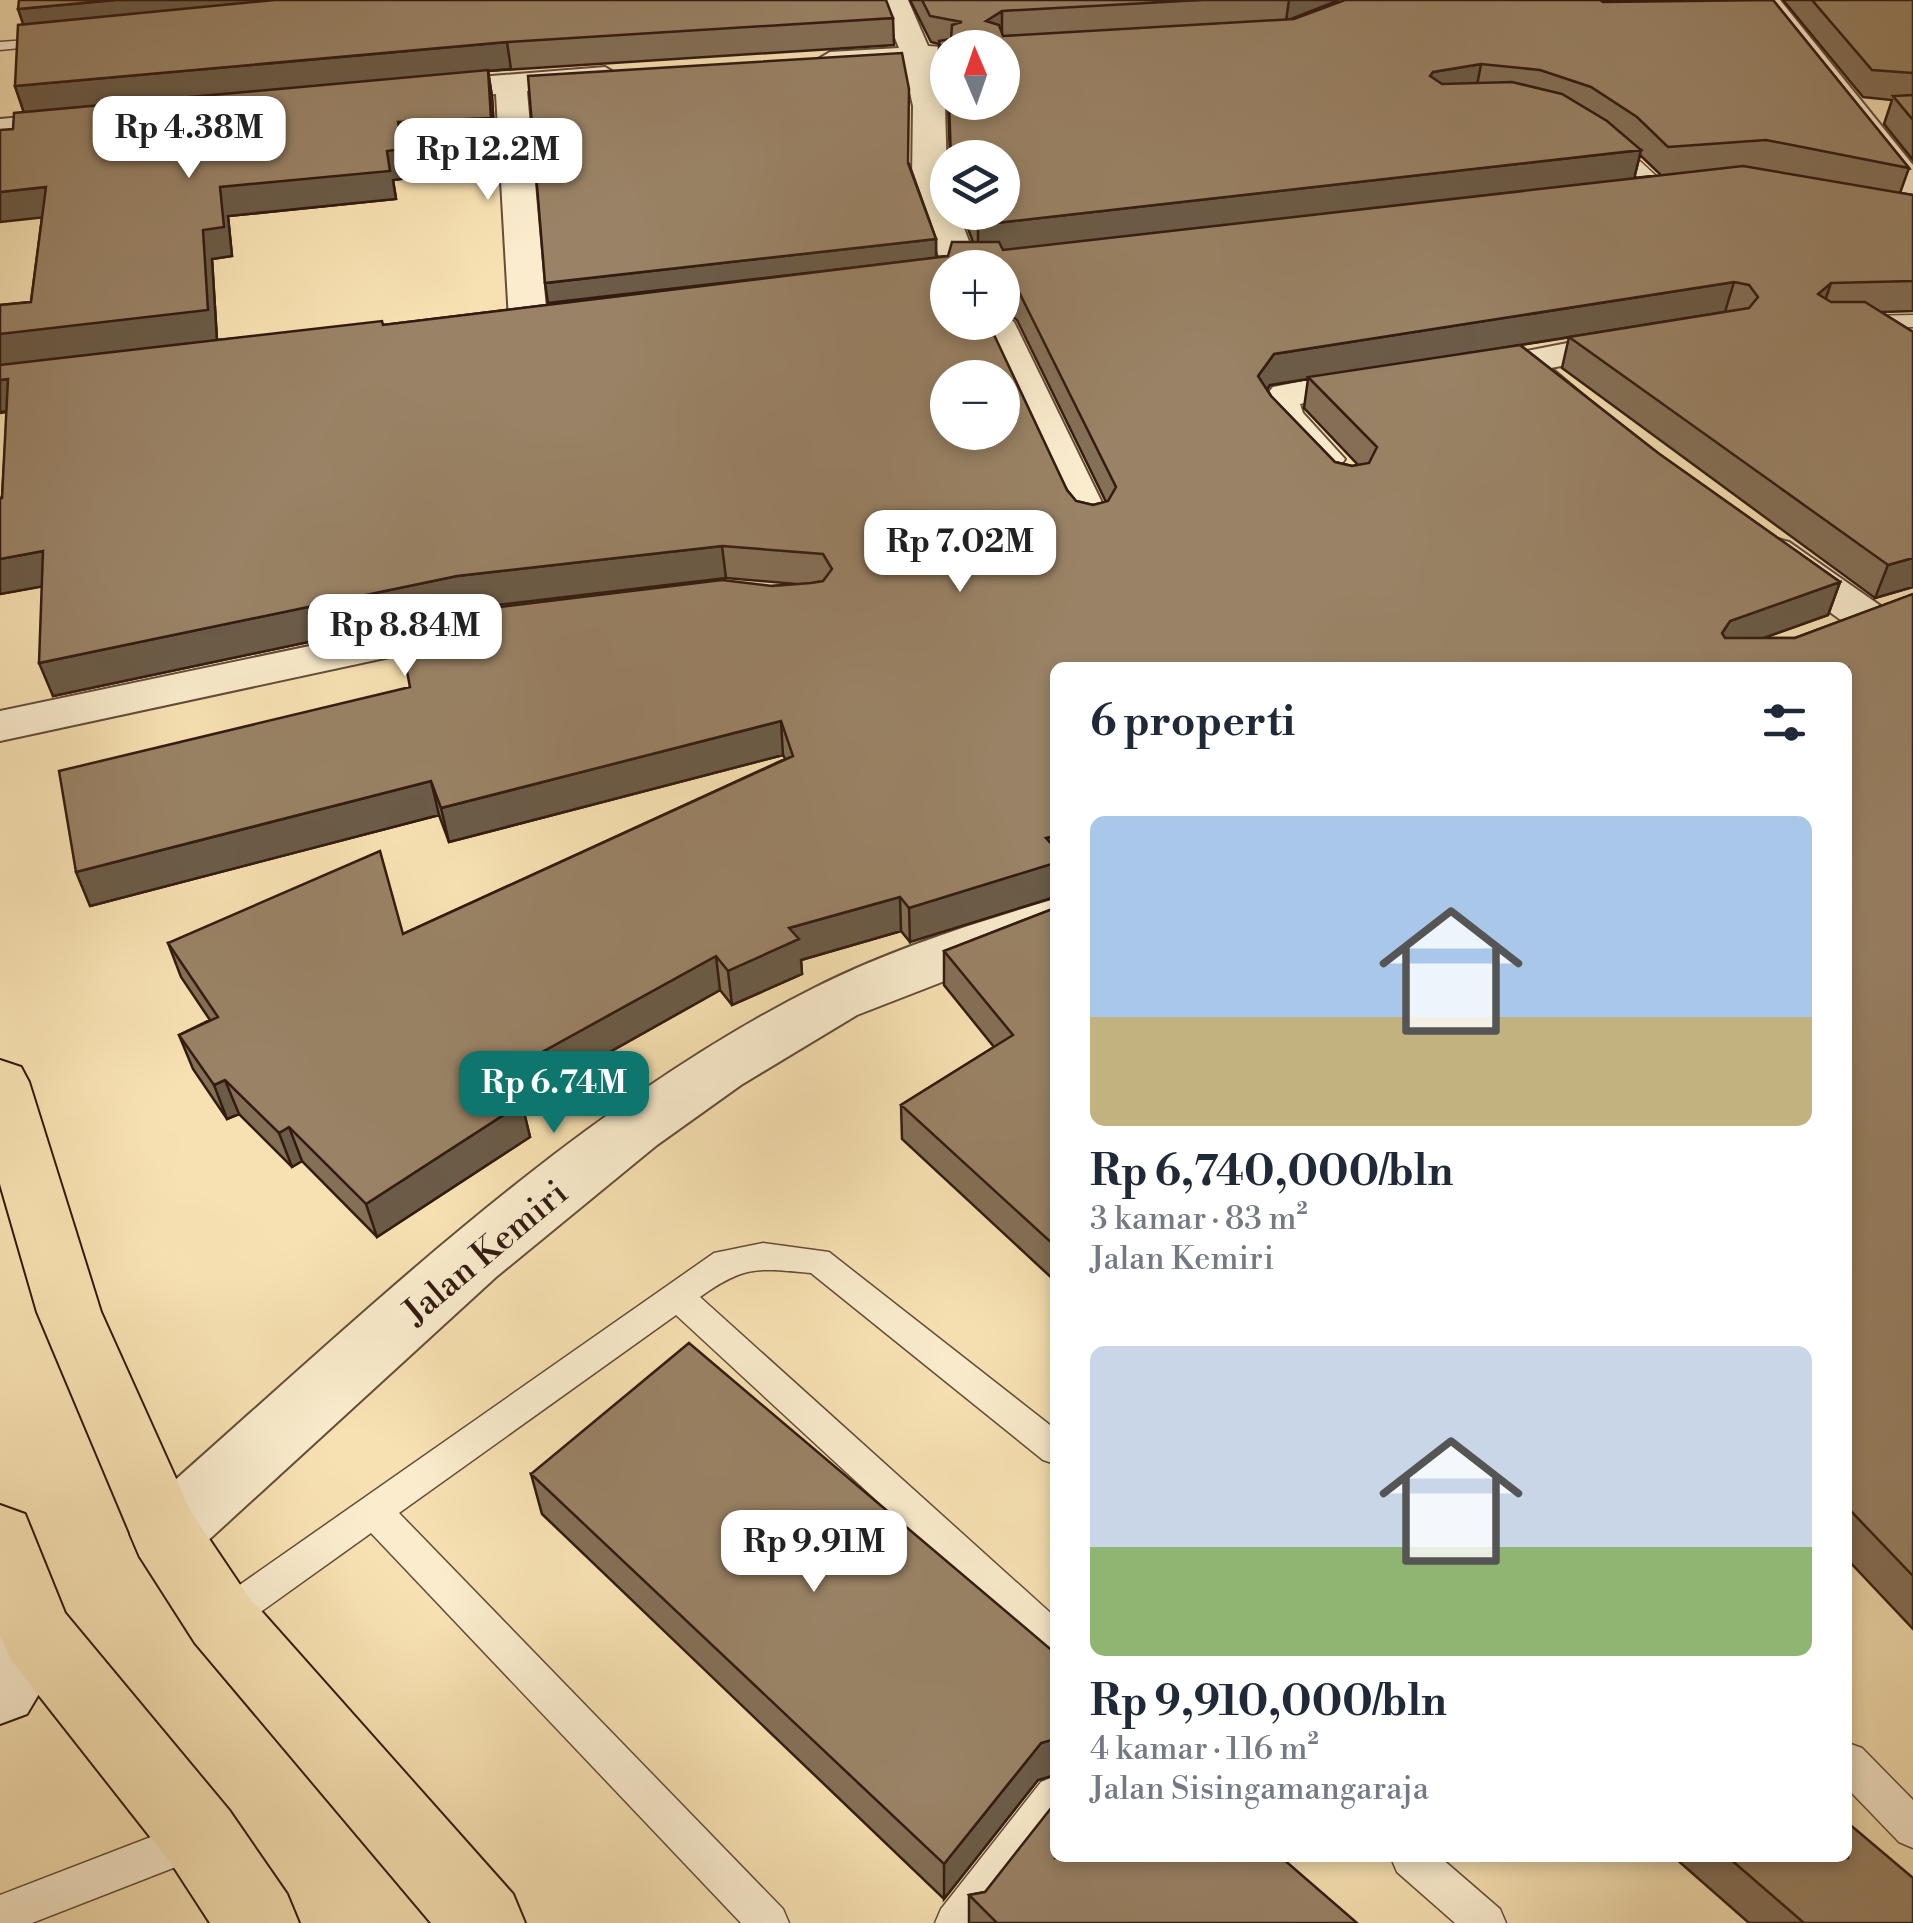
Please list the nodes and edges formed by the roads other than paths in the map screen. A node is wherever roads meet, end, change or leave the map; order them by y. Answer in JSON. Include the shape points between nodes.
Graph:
{"nodes":[{"id":1,"x":894,"y":0,"type":"edge"},
{"id":2,"x":1758,"y":8,"type":"edge"},
{"id":3,"x":59,"y":40,"type":"edge"},
{"id":4,"x":0,"y":46,"type":"edge"},
{"id":5,"x":930,"y":51,"type":"edge"},
{"id":6,"x":930,"y":54,"type":"edge"},
{"id":7,"x":801,"y":63,"type":"edge"},
{"id":8,"x":627,"y":74,"type":"edge"},
{"id":9,"x":511,"y":82,"type":"junction"},
{"id":10,"x":930,"y":89,"type":"edge"},
{"id":11,"x":393,"y":93,"type":"edge"},
{"id":12,"x":1849,"y":110,"type":"junction"},
{"id":13,"x":1897,"y":110,"type":"edge"},
{"id":14,"x":116,"y":118,"type":"edge"},
{"id":15,"x":930,"y":118,"type":"edge"},
{"id":16,"x":930,"y":120,"type":"edge"},
{"id":17,"x":1594,"y":126,"type":"edge"},
{"id":18,"x":0,"y":128,"type":"edge"},
{"id":19,"x":1698,"y":185,"type":"edge"},
{"id":20,"x":1660,"y":189,"type":"junction"},
{"id":21,"x":1622,"y":193,"type":"edge"},
{"id":22,"x":1908,"y":204,"type":"edge"},
{"id":23,"x":942,"y":250,"type":"edge"},
{"id":24,"x":566,"y":316,"type":"edge"},
{"id":25,"x":528,"y":320,"type":"junction"},
{"id":26,"x":1913,"y":321,"type":"edge"},
{"id":27,"x":1837,"y":322,"type":"edge"},
{"id":28,"x":489,"y":324,"type":"edge"},
{"id":29,"x":1680,"y":333,"type":"edge"},
{"id":30,"x":1004,"y":340,"type":"edge"},
{"id":31,"x":1409,"y":373,"type":"edge"},
{"id":32,"x":1605,"y":428,"type":"edge"},
{"id":33,"x":1348,"y":482,"type":"edge"},
{"id":34,"x":1090,"y":521,"type":"edge"},
{"id":35,"x":1744,"y":529,"type":"edge"},
{"id":36,"x":1913,"y":604,"type":"edge"},
{"id":37,"x":1869,"y":619,"type":"junction"},
{"id":38,"x":512,"y":620,"type":"edge"},
{"id":39,"x":1819,"y":637,"type":"edge"},
{"id":40,"x":0,"y":726,"type":"edge"},
{"id":41,"x":1050,"y":920,"type":"edge"},
{"id":42,"x":0,"y":1082,"type":"edge"},
{"id":43,"x":677,"y":1296,"type":"junction"},
{"id":44,"x":1050,"y":1445,"type":"edge"},
{"id":45,"x":372,"y":1510,"type":"junction"},
{"id":46,"x":165,"y":1534,"type":"junction"},
{"id":47,"x":0,"y":1538,"type":"edge"},
{"id":48,"x":220,"y":1620,"type":"junction"},
{"id":49,"x":1050,"y":1636,"type":"edge"},
{"id":50,"x":18,"y":1662,"type":"edge"},
{"id":51,"x":1852,"y":1766,"type":"edge"},
{"id":52,"x":1050,"y":1802,"type":"edge"},
{"id":53,"x":1913,"y":1828,"type":"edge"},
{"id":54,"x":202,"y":1838,"type":"junction"},
{"id":55,"x":1416,"y":1862,"type":"edge"},
{"id":56,"x":0,"y":1916,"type":"edge"},
{"id":57,"x":258,"y":1923,"type":"edge"},
{"id":58,"x":484,"y":1923,"type":"edge"},
{"id":59,"x":769,"y":1923,"type":"edge"},
{"id":60,"x":955,"y":1923,"type":"edge"},
{"id":61,"x":1486,"y":1923,"type":"edge"}],
"edges":[{"from":1,"to":5,"type":"street"},
{"from":2,"to":12,"type":"street"},
{"from":3,"to":4,"type":"lane"},
{"from":6,"to":7,"type":"street"},
{"from":8,"to":9,"type":"street"},
{"from":9,"to":11,"type":"street"},
{"from":9,"to":25,"type":"street"},
{"from":10,"to":15,"type":"street"},
{"from":12,"to":13,"type":"street"},
{"from":12,"to":22,"type":"street"},
{"from":14,"to":18,"type":"street"},
{"from":16,"to":23,"type":"street","via":[[929,180]]},
{"from":17,"to":20,"type":"lane"},
{"from":19,"to":20,"type":"street"},
{"from":20,"to":21,"type":"street"},
{"from":24,"to":25,"type":"street"},
{"from":25,"to":28,"type":"street"},
{"from":26,"to":27,"type":"lane"},
{"from":29,"to":32,"type":"street","via":[[1512,360]]},
{"from":30,"to":34,"type":"street"},
{"from":31,"to":33,"type":"street","via":[[1286,395],[1280,402],[1284,417]]},
{"from":35,"to":37,"type":"street"},
{"from":36,"to":37,"type":"street"},
{"from":37,"to":39,"type":"street"},
{"from":38,"to":40,"type":"street"},
{"from":41,"to":46,"type":"street","name":"Jalan Kemiri","via":[[811,1015],[694,1089],[539,1204]]},
{"from":42,"to":46,"type":"main road","via":[[68,1312]]},
{"from":43,"to":44,"type":"lane","via":[[725,1262],[762,1256],[818,1261]]},
{"from":43,"to":45,"type":"lane"},
{"from":43,"to":49,"type":"lane"},
{"from":45,"to":48,"type":"lane"},
{"from":45,"to":59,"type":"lane"},
{"from":46,"to":48,"type":"main road"},
{"from":47,"to":50,"type":"main road"},
{"from":48,"to":58,"type":"main road"},
{"from":50,"to":54,"type":"main road"},
{"from":51,"to":53,"type":"lane"},
{"from":52,"to":60,"type":"lane"},
{"from":54,"to":56,"type":"lane"},
{"from":54,"to":57,"type":"main road"},
{"from":55,"to":61,"type":"lane"}]}
